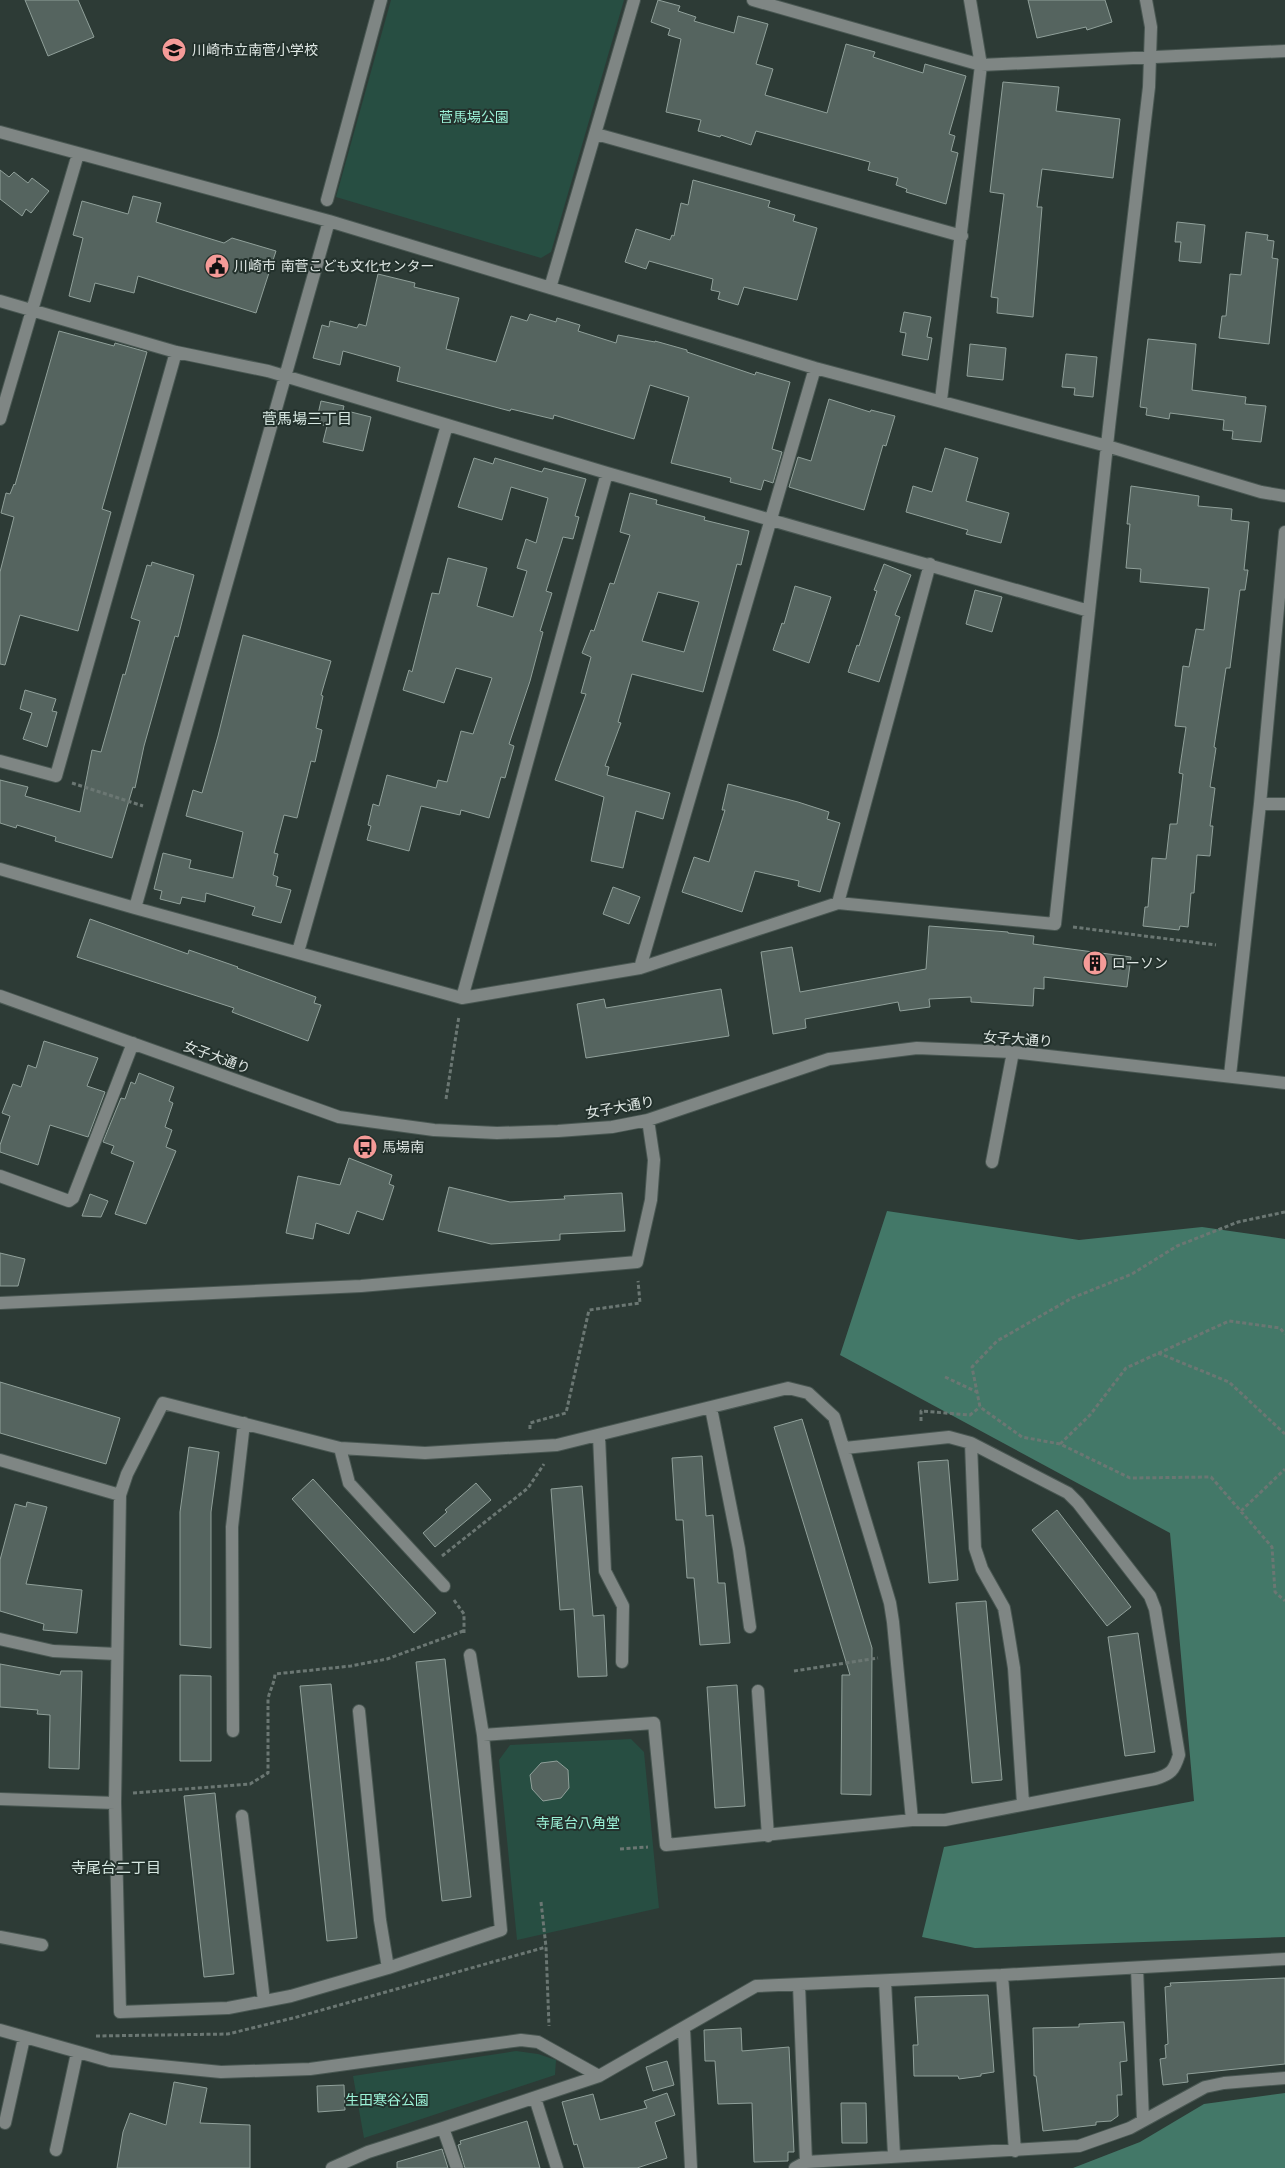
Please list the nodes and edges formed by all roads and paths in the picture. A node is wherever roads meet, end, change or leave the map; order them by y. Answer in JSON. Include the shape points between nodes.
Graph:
{"nodes":[{"id":1,"x":381,"y":0,"type":"edge"},
{"id":2,"x":634,"y":0,"type":"edge"},
{"id":3,"x":754,"y":0,"type":"edge"},
{"id":4,"x":970,"y":0,"type":"edge"},
{"id":5,"x":1146,"y":0,"type":"edge"},
{"id":6,"x":1285,"y":51,"type":"edge"},
{"id":7,"x":1152,"y":57,"type":"junction"},
{"id":8,"x":981,"y":65,"type":"junction"},
{"id":9,"x":0,"y":132,"type":"edge"},
{"id":10,"x":596,"y":134,"type":"junction"},
{"id":11,"x":78,"y":154,"type":"junction"},
{"id":12,"x":327,"y":200,"type":"dead end"},
{"id":13,"x":329,"y":221,"type":"junction"},
{"id":14,"x":962,"y":236,"type":"junction"},
{"id":15,"x":550,"y":288,"type":"junction"},
{"id":16,"x":0,"y":302,"type":"edge"},
{"id":17,"x":31,"y":311,"type":"junction"},
{"id":18,"x":176,"y":352,"type":"junction"},
{"id":19,"x":816,"y":368,"type":"junction"},
{"id":20,"x":285,"y":376,"type":"junction"},
{"id":21,"x":941,"y":400,"type":"junction"},
{"id":22,"x":0,"y":420,"type":"edge"},
{"id":23,"x":447,"y":425,"type":"junction"},
{"id":24,"x":1108,"y":446,"type":"junction"},
{"id":25,"x":607,"y":472,"type":"junction"},
{"id":26,"x":1285,"y":496,"type":"edge"},
{"id":27,"x":770,"y":519,"type":"junction"},
{"id":28,"x":1285,"y":532,"type":"edge"},
{"id":29,"x":930,"y":564,"type":"junction"},
{"id":30,"x":1089,"y":610,"type":"junction"},
{"id":31,"x":0,"y":761,"type":"edge"},
{"id":32,"x":56,"y":776,"type":"junction"},
{"id":33,"x":1260,"y":804,"type":"junction"},
{"id":34,"x":1285,"y":804,"type":"edge"},
{"id":35,"x":143,"y":806,"type":"dead end"},
{"id":36,"x":0,"y":868,"type":"edge"},
{"id":37,"x":838,"y":903,"type":"junction"},
{"id":38,"x":135,"y":908,"type":"junction"},
{"id":39,"x":1055,"y":924,"type":"junction"},
{"id":40,"x":1216,"y":945,"type":"dead end"},
{"id":41,"x":298,"y":952,"type":"junction"},
{"id":42,"x":640,"y":968,"type":"junction"},
{"id":43,"x":0,"y":996,"type":"edge"},
{"id":44,"x":462,"y":998,"type":"junction"},
{"id":45,"x":133,"y":1043,"type":"junction"},
{"id":46,"x":1012,"y":1052,"type":"junction"},
{"id":47,"x":1230,"y":1075,"type":"junction"},
{"id":48,"x":1285,"y":1083,"type":"edge"},
{"id":49,"x":446,"y":1099,"type":"dead end"},
{"id":50,"x":648,"y":1120,"type":"junction"},
{"id":51,"x":992,"y":1162,"type":"dead end"},
{"id":52,"x":0,"y":1176,"type":"edge"},
{"id":53,"x":1285,"y":1212,"type":"edge"},
{"id":54,"x":636,"y":1262,"type":"junction"},
{"id":55,"x":0,"y":1303,"type":"edge"},
{"id":56,"x":1285,"y":1334,"type":"edge"},
{"id":57,"x":1158,"y":1353,"type":"junction"},
{"id":58,"x":945,"y":1377,"type":"dead end"},
{"id":59,"x":977,"y":1393,"type":"junction"},
{"id":60,"x":711,"y":1408,"type":"junction"},
{"id":61,"x":244,"y":1422,"type":"junction"},
{"id":62,"x":1285,"y":1434,"type":"edge"},
{"id":63,"x":599,"y":1436,"type":"junction"},
{"id":64,"x":971,"y":1443,"type":"junction"},
{"id":65,"x":1060,"y":1444,"type":"junction"},
{"id":66,"x":557,"y":1445,"type":"junction"},
{"id":67,"x":531,"y":1447,"type":"junction"},
{"id":68,"x":340,"y":1448,"type":"junction"},
{"id":69,"x":845,"y":1448,"type":"junction"},
{"id":70,"x":0,"y":1460,"type":"edge"},
{"id":71,"x":1285,"y":1469,"type":"edge"},
{"id":72,"x":120,"y":1494,"type":"junction"},
{"id":73,"x":1241,"y":1511,"type":"junction"},
{"id":74,"x":426,"y":1568,"type":"junction"},
{"id":75,"x":444,"y":1586,"type":"joint"},
{"id":76,"x":1285,"y":1601,"type":"edge"},
{"id":77,"x":750,"y":1627,"type":"dead end"},
{"id":78,"x":464,"y":1631,"type":"junction"},
{"id":79,"x":0,"y":1639,"type":"edge"},
{"id":80,"x":117,"y":1654,"type":"junction"},
{"id":81,"x":470,"y":1655,"type":"joint"},
{"id":82,"x":896,"y":1656,"type":"junction"},
{"id":83,"x":622,"y":1662,"type":"dead end"},
{"id":84,"x":794,"y":1671,"type":"dead end"},
{"id":85,"x":758,"y":1690,"type":"dead end"},
{"id":86,"x":359,"y":1711,"type":"dead end"},
{"id":87,"x":233,"y":1731,"type":"dead end"},
{"id":88,"x":484,"y":1735,"type":"junction"},
{"id":89,"x":132,"y":1793,"type":"dead end"},
{"id":90,"x":0,"y":1799,"type":"edge"},
{"id":91,"x":115,"y":1803,"type":"junction"},
{"id":92,"x":1023,"y":1803,"type":"junction"},
{"id":93,"x":242,"y":1816,"type":"dead end"},
{"id":94,"x":912,"y":1820,"type":"junction"},
{"id":95,"x":768,"y":1836,"type":"junction"},
{"id":96,"x":666,"y":1845,"type":"junction"},
{"id":97,"x":620,"y":1849,"type":"dead end"},
{"id":98,"x":541,"y":1902,"type":"dead end"},
{"id":99,"x":0,"y":1937,"type":"edge"},
{"id":100,"x":42,"y":1945,"type":"dead end"},
{"id":101,"x":1285,"y":1959,"type":"edge"},
{"id":102,"x":388,"y":1968,"type":"junction"},
{"id":103,"x":1137,"y":1968,"type":"junction"},
{"id":104,"x":1002,"y":1976,"type":"junction"},
{"id":105,"x":885,"y":1981,"type":"junction"},
{"id":106,"x":799,"y":1985,"type":"junction"},
{"id":107,"x":264,"y":2001,"type":"junction"},
{"id":108,"x":684,"y":2029,"type":"junction"},
{"id":109,"x":0,"y":2030,"type":"edge"},
{"id":110,"x":24,"y":2038,"type":"junction"},
{"id":111,"x":538,"y":2042,"type":"junction"},
{"id":112,"x":78,"y":2052,"type":"junction"},
{"id":113,"x":598,"y":2076,"type":"junction"},
{"id":114,"x":1285,"y":2078,"type":"edge"},
{"id":115,"x":535,"y":2098,"type":"junction"},
{"id":116,"x":1143,"y":2120,"type":"junction"},
{"id":117,"x":5,"y":2124,"type":"dead end"},
{"id":118,"x":443,"y":2128,"type":"junction"},
{"id":119,"x":56,"y":2150,"type":"dead end"},
{"id":120,"x":1015,"y":2151,"type":"junction"},
{"id":121,"x":894,"y":2155,"type":"junction"},
{"id":122,"x":801,"y":2165,"type":"edge"},
{"id":123,"x":332,"y":2168,"type":"edge"},
{"id":124,"x":456,"y":2168,"type":"edge"},
{"id":125,"x":558,"y":2168,"type":"edge"},
{"id":126,"x":691,"y":2168,"type":"edge"}],
"edges":[{"from":1,"to":12,"type":"street"},
{"from":2,"to":10,"type":"street"},
{"from":3,"to":8,"type":"street"},
{"from":4,"to":8,"type":"street"},
{"from":5,"to":7,"type":"street"},
{"from":6,"to":7,"type":"street"},
{"from":7,"to":8,"type":"street"},
{"from":7,"to":24,"type":"street"},
{"from":8,"to":14,"type":"street"},
{"from":9,"to":11,"type":"street"},
{"from":10,"to":14,"type":"street"},
{"from":10,"to":15,"type":"street"},
{"from":11,"to":13,"type":"street"},
{"from":11,"to":17,"type":"street"},
{"from":13,"to":15,"type":"street"},
{"from":13,"to":20,"type":"street"},
{"from":14,"to":21,"type":"street"},
{"from":15,"to":19,"type":"street"},
{"from":16,"to":17,"type":"street"},
{"from":17,"to":18,"type":"street"},
{"from":17,"to":22,"type":"street"},
{"from":18,"to":20,"type":"street"},
{"from":18,"to":32,"type":"street"},
{"from":19,"to":21,"type":"street"},
{"from":19,"to":27,"type":"street"},
{"from":20,"to":23,"type":"street"},
{"from":20,"to":38,"type":"street"},
{"from":21,"to":24,"type":"street"},
{"from":23,"to":25,"type":"street"},
{"from":23,"to":41,"type":"street"},
{"from":24,"to":26,"type":"street","via":[[1261,492]]},
{"from":24,"to":30,"type":"street"},
{"from":25,"to":27,"type":"street"},
{"from":25,"to":44,"type":"street"},
{"from":27,"to":29,"type":"street"},
{"from":27,"to":42,"type":"street"},
{"from":28,"to":33,"type":"street"},
{"from":29,"to":30,"type":"street"},
{"from":29,"to":37,"type":"street"},
{"from":30,"to":39,"type":"street"},
{"from":31,"to":32,"type":"street"},
{"from":32,"to":35,"type":"path"},
{"from":33,"to":34,"type":"street"},
{"from":33,"to":47,"type":"street"},
{"from":36,"to":38,"type":"street"},
{"from":37,"to":39,"type":"street"},
{"from":37,"to":42,"type":"street"},
{"from":38,"to":41,"type":"street"},
{"from":39,"to":40,"type":"path"},
{"from":41,"to":44,"type":"street"},
{"from":42,"to":44,"type":"street"},
{"from":43,"to":45,"type":"street","name":"女子大通り"},
{"from":44,"to":49,"type":"path"},
{"from":45,"to":50,"type":"street","name":"女子大通り","via":[[339,1117],[434,1130],[497,1133],[558,1132]]},
{"from":45,"to":52,"type":"street","via":[[73,1198],[69,1201]]},
{"from":46,"to":47,"type":"street","name":"女子大通り"},
{"from":46,"to":50,"type":"street","name":"女子大通り","via":[[917,1048],[829,1058]]},
{"from":46,"to":51,"type":"street"},
{"from":47,"to":48,"type":"street","name":"女子大通り"},
{"from":50,"to":54,"type":"street","via":[[654,1160],[651,1200]]},
{"from":53,"to":59,"type":"path","via":[[1238,1222],[1177,1246],[1132,1274],[1072,1298],[997,1341],[972,1367]]},
{"from":54,"to":55,"type":"street","via":[[360,1286]]},
{"from":54,"to":67,"type":"path","via":[[640,1303],[589,1310],[566,1413],[530,1423]]},
{"from":56,"to":57,"type":"path","via":[[1280,1328],[1229,1321]]},
{"from":57,"to":62,"type":"path","via":[[1229,1382]]},
{"from":57,"to":65,"type":"path","via":[[1126,1368],[1090,1415]]},
{"from":58,"to":59,"type":"path"},
{"from":59,"to":65,"type":"path","via":[[980,1407],[1022,1437]]},
{"from":60,"to":63,"type":"street"},
{"from":60,"to":69,"type":"street","via":[[788,1388],[808,1393],[834,1417]]},
{"from":60,"to":77,"type":"street","via":[[739,1549]]},
{"from":61,"to":68,"type":"street"},
{"from":61,"to":72,"type":"street","via":[[163,1403]]},
{"from":61,"to":87,"type":"street","via":[[232,1527]]},
{"from":63,"to":66,"type":"street"},
{"from":63,"to":83,"type":"street","via":[[605,1571],[623,1606]]},
{"from":64,"to":69,"type":"street","via":[[949,1437]]},
{"from":64,"to":92,"type":"street","via":[[975,1548],[982,1569],[1004,1608],[1014,1668]]},
{"from":64,"to":92,"type":"street","via":[[1068,1493],[1150,1596],[1155,1609],[1179,1754],[1169,1774],[1155,1779]]},
{"from":65,"to":73,"type":"path","via":[[1130,1478],[1211,1477]]},
{"from":66,"to":67,"type":"street"},
{"from":66,"to":74,"type":"path","via":[[528,1488]]},
{"from":67,"to":68,"type":"street","via":[[425,1453]]},
{"from":68,"to":74,"type":"street","via":[[349,1483]]},
{"from":69,"to":82,"type":"street","via":[[890,1603]]},
{"from":70,"to":72,"type":"street"},
{"from":71,"to":73,"type":"path"},
{"from":72,"to":80,"type":"street"},
{"from":73,"to":76,"type":"path","via":[[1272,1547],[1275,1592]]},
{"from":74,"to":75,"type":"street"},
{"from":75,"to":78,"type":"path","via":[[464,1614]]},
{"from":78,"to":81,"type":"path"},
{"from":78,"to":89,"type":"path","via":[[386,1659],[275,1674],[268,1699],[268,1773],[250,1784]]},
{"from":79,"to":80,"type":"street","via":[[53,1651]]},
{"from":80,"to":91,"type":"street"},
{"from":81,"to":88,"type":"street"},
{"from":82,"to":84,"type":"path"},
{"from":82,"to":94,"type":"street"},
{"from":85,"to":95,"type":"street"},
{"from":86,"to":102,"type":"street","via":[[380,1920]]},
{"from":88,"to":96,"type":"street","via":[[654,1723]]},
{"from":88,"to":102,"type":"street","via":[[501,1930]]},
{"from":90,"to":91,"type":"street"},
{"from":91,"to":107,"type":"street","via":[[120,2012],[228,2008]]},
{"from":92,"to":94,"type":"street","via":[[945,1820]]},
{"from":93,"to":107,"type":"street"},
{"from":94,"to":95,"type":"street"},
{"from":95,"to":96,"type":"street"},
{"from":96,"to":97,"type":"path"},
{"from":98,"to":111,"type":"path","via":[[549,2036]]},
{"from":99,"to":100,"type":"street"},
{"from":101,"to":103,"type":"street"},
{"from":102,"to":107,"type":"street"},
{"from":103,"to":104,"type":"street"},
{"from":103,"to":116,"type":"street"},
{"from":104,"to":105,"type":"street"},
{"from":104,"to":120,"type":"street"},
{"from":105,"to":106,"type":"street"},
{"from":105,"to":121,"type":"street"},
{"from":106,"to":108,"type":"street","via":[[756,1986]]},
{"from":106,"to":122,"type":"street"},
{"from":108,"to":113,"type":"street"},
{"from":108,"to":126,"type":"street"},
{"from":109,"to":110,"type":"street"},
{"from":110,"to":112,"type":"street"},
{"from":110,"to":117,"type":"street"},
{"from":111,"to":112,"type":"street","via":[[501,2041],[310,2069],[221,2072],[110,2060]]},
{"from":111,"to":113,"type":"street"},
{"from":112,"to":119,"type":"street"},
{"from":113,"to":115,"type":"street"},
{"from":114,"to":116,"type":"street","via":[[1205,2087]]},
{"from":115,"to":118,"type":"street"},
{"from":115,"to":125,"type":"street"},
{"from":116,"to":120,"type":"street","via":[[1130,2128],[1079,2146]]},
{"from":118,"to":123,"type":"street","via":[[368,2152]]},
{"from":118,"to":124,"type":"street"},
{"from":120,"to":121,"type":"street"},
{"from":121,"to":122,"type":"street"}]}
